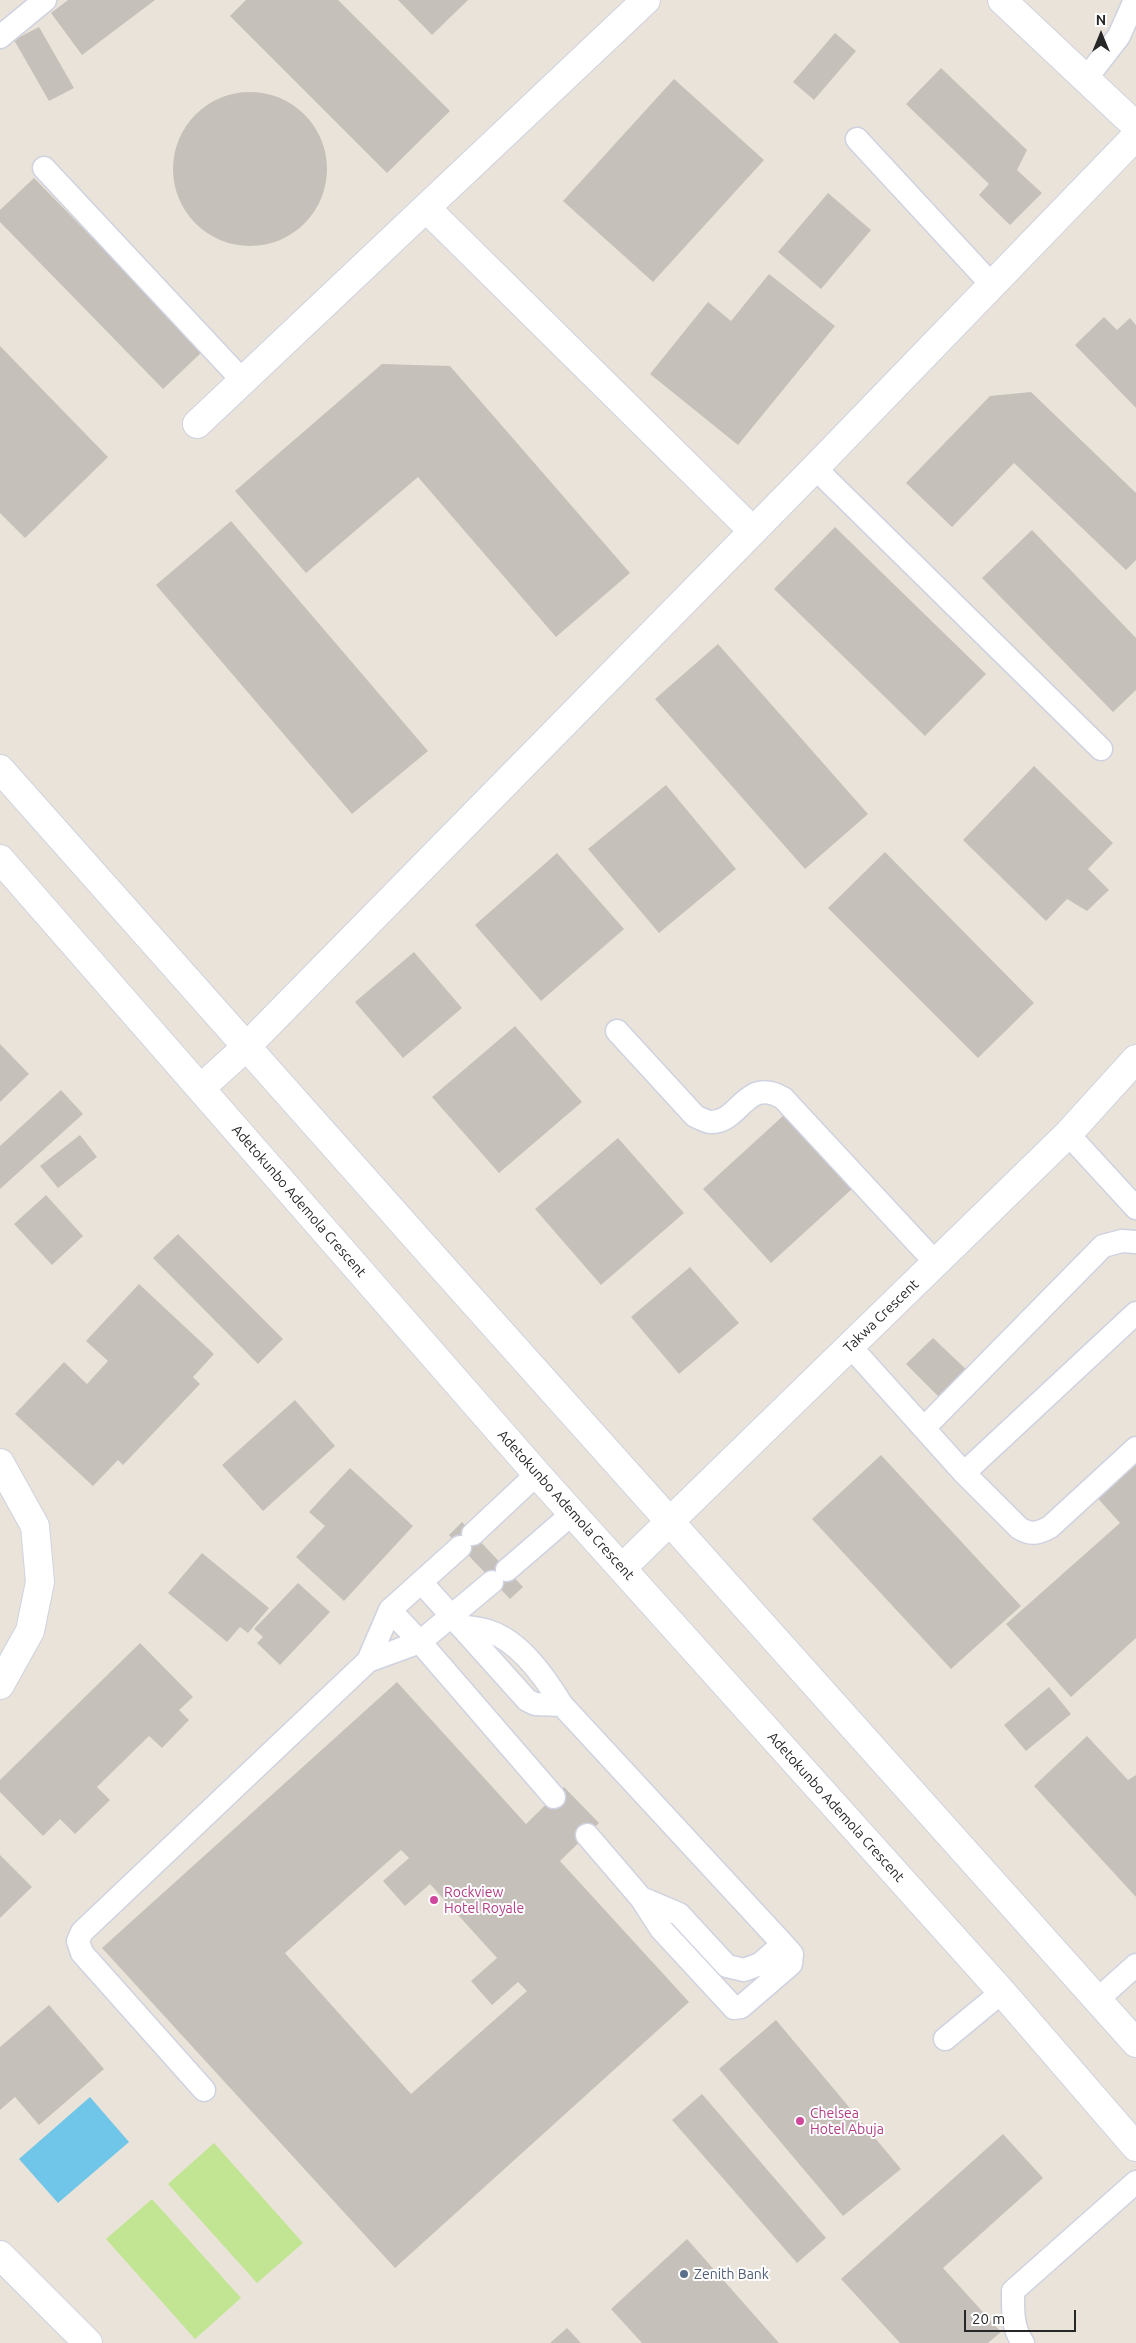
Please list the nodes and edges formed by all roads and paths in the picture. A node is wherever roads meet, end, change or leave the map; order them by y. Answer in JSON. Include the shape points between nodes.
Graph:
{"nodes":[{"id":1,"x":45,"y":0,"type":"edge"},
{"id":2,"x":646,"y":0,"type":"edge"},
{"id":3,"x":1002,"y":0,"type":"edge"},
{"id":4,"x":1135,"y":0,"type":"edge"},
{"id":5,"x":0,"y":37,"type":"edge"},
{"id":6,"x":1085,"y":80,"type":"junction"},
{"id":7,"x":1136,"y":126,"type":"edge"},
{"id":8,"x":1136,"y":136,"type":"edge"},
{"id":9,"x":857,"y":139,"type":"dead end"},
{"id":10,"x":44,"y":168,"type":"dead end"},
{"id":11,"x":426,"y":208,"type":"junction"},
{"id":12,"x":992,"y":285,"type":"junction"},
{"id":13,"x":243,"y":381,"type":"junction"},
{"id":14,"x":197,"y":424,"type":"dead end"},
{"id":15,"x":815,"y":468,"type":"junction"},
{"id":16,"x":752,"y":530,"type":"junction"},
{"id":17,"x":1101,"y":749,"type":"dead end"},
{"id":18,"x":0,"y":768,"type":"edge"},
{"id":19,"x":0,"y":859,"type":"edge"},
{"id":20,"x":617,"y":1031,"type":"dead end"},
{"id":21,"x":245,"y":1048,"type":"junction"},
{"id":22,"x":1136,"y":1059,"type":"edge"},
{"id":23,"x":201,"y":1088,"type":"junction"},
{"id":24,"x":1068,"y":1134,"type":"junction"},
{"id":25,"x":1136,"y":1208,"type":"edge"},
{"id":26,"x":1136,"y":1242,"type":"edge"},
{"id":27,"x":936,"y":1263,"type":"junction"},
{"id":28,"x":1136,"y":1313,"type":"edge"},
{"id":29,"x":850,"y":1346,"type":"junction"},
{"id":30,"x":924,"y":1428,"type":"junction"},
{"id":31,"x":1136,"y":1448,"type":"edge"},
{"id":32,"x":0,"y":1463,"type":"edge"},
{"id":33,"x":964,"y":1473,"type":"junction"},
{"id":34,"x":537,"y":1474,"type":"junction"},
{"id":35,"x":573,"y":1513,"type":"junction"},
{"id":36,"x":671,"y":1520,"type":"junction"},
{"id":37,"x":622,"y":1568,"type":"junction"},
{"id":38,"x":421,"y":1582,"type":"junction"},
{"id":39,"x":390,"y":1610,"type":"junction"},
{"id":40,"x":456,"y":1621,"type":"junction"},
{"id":41,"x":420,"y":1642,"type":"junction"},
{"id":42,"x":368,"y":1661,"type":"junction"},
{"id":43,"x":0,"y":1685,"type":"edge"},
{"id":44,"x":554,"y":1797,"type":"dead end"},
{"id":45,"x":587,"y":1835,"type":"dead end"},
{"id":46,"x":641,"y":1898,"type":"junction"},
{"id":47,"x":783,"y":1944,"type":"junction"},
{"id":48,"x":1136,"y":1966,"type":"edge"},
{"id":49,"x":1002,"y":1992,"type":"junction"},
{"id":50,"x":1097,"y":2000,"type":"junction"},
{"id":51,"x":945,"y":2039,"type":"dead end"},
{"id":52,"x":1136,"y":2043,"type":"edge"},
{"id":53,"x":204,"y":2090,"type":"dead end"},
{"id":54,"x":1136,"y":2147,"type":"edge"},
{"id":55,"x":1136,"y":2182,"type":"edge"},
{"id":56,"x":0,"y":2255,"type":"edge"},
{"id":57,"x":88,"y":2343,"type":"edge"},
{"id":58,"x":1023,"y":2343,"type":"edge"}],
"edges":[{"from":1,"to":5,"type":"lane"},
{"from":2,"to":11,"type":"street"},
{"from":3,"to":6,"type":"street"},
{"from":4,"to":6,"type":"lane","via":[[1119,36]]},
{"from":6,"to":7,"type":"street"},
{"from":8,"to":12,"type":"street"},
{"from":9,"to":12,"type":"lane"},
{"from":10,"to":13,"type":"lane"},
{"from":11,"to":13,"type":"street"},
{"from":11,"to":16,"type":"street"},
{"from":12,"to":15,"type":"street"},
{"from":13,"to":14,"type":"street"},
{"from":15,"to":16,"type":"street"},
{"from":15,"to":17,"type":"lane"},
{"from":16,"to":21,"type":"street"},
{"from":18,"to":21,"type":"street"},
{"from":19,"to":23,"type":"street","name":"Adetokunbo Ademola Crescent"},
{"from":20,"to":27,"type":"lane","via":[[695,1116],[709,1122],[722,1120],[756,1093],[770,1091],[783,1098]]},
{"from":21,"to":23,"type":"street"},
{"from":21,"to":36,"type":"street"},
{"from":22,"to":24,"type":"street","name":"Takwa Crescent"},
{"from":23,"to":34,"type":"street","name":"Adetokunbo Ademola Crescent"},
{"from":24,"to":25,"type":"lane"},
{"from":24,"to":27,"type":"street","name":"Takwa Crescent"},
{"from":26,"to":30,"type":"lane","via":[[1122,1240],[1103,1246]]},
{"from":27,"to":29,"type":"street","name":"Takwa Crescent"},
{"from":28,"to":33,"type":"lane"},
{"from":29,"to":30,"type":"lane"},
{"from":29,"to":36,"type":"street","name":"Takwa Crescent"},
{"from":30,"to":33,"type":"lane"},
{"from":31,"to":33,"type":"lane","via":[[1050,1527],[1039,1533],[1029,1534],[1019,1528]]},
{"from":32,"to":43,"type":"street","via":[[35,1526],[40,1582],[30,1631]]},
{"from":34,"to":35,"type":"street","name":"Adetokunbo Ademola Crescent"},
{"from":34,"to":38,"type":"lane"},
{"from":35,"to":37,"type":"street","name":"Adetokunbo Ademola Crescent"},
{"from":35,"to":40,"type":"lane","via":[[500,1576]]},
{"from":36,"to":37,"type":"street","name":"Takwa Crescent"},
{"from":36,"to":50,"type":"street"},
{"from":37,"to":49,"type":"street","name":"Adetokunbo Ademola Crescent"},
{"from":38,"to":39,"type":"lane"},
{"from":38,"to":40,"type":"lane"},
{"from":39,"to":41,"type":"lane"},
{"from":39,"to":42,"type":"lane"},
{"from":40,"to":41,"type":"lane"},
{"from":40,"to":47,"type":"lane","via":[[526,1700],[535,1704],[562,1705]]},
{"from":41,"to":42,"type":"lane"},
{"from":41,"to":44,"type":"lane"},
{"from":42,"to":53,"type":"lane","via":[[82,1932],[78,1941],[82,1953]]},
{"from":45,"to":46,"type":"lane"},
{"from":46,"to":47,"type":"lane","via":[[679,1914],[727,1966],[744,1970],[760,1964]]},
{"from":46,"to":47,"type":"lane","via":[[661,1929],[734,2008],[741,2007],[791,1964],[792,1954]]},
{"from":48,"to":50,"type":"lane"},
{"from":49,"to":51,"type":"lane"},
{"from":49,"to":54,"type":"street","name":"Adetokunbo Ademola Crescent"},
{"from":50,"to":52,"type":"street"},
{"from":55,"to":58,"type":"lane","via":[[1013,2292],[1013,2316],[1017,2335]]},
{"from":56,"to":57,"type":"street"}]}
